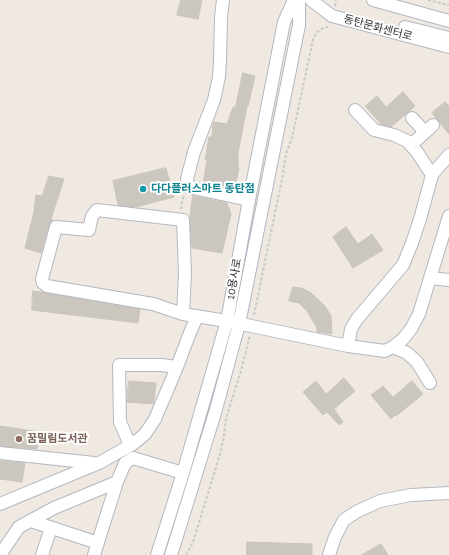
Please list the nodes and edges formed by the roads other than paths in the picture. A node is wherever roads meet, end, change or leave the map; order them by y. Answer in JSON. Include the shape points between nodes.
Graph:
{"nodes":[{"id":1,"x":223,"y":0,"type":"edge"},
{"id":2,"x":294,"y":0,"type":"edge"},
{"id":3,"x":299,"y":0,"type":"edge"},
{"id":4,"x":311,"y":0,"type":"edge"},
{"id":5,"x":316,"y":0,"type":"edge"},
{"id":6,"x":372,"y":0,"type":"edge"},
{"id":7,"x":449,"y":21,"type":"edge"},
{"id":8,"x":449,"y":38,"type":"edge"},
{"id":9,"x":449,"y":47,"type":"edge"},
{"id":10,"x":354,"y":110,"type":"dead end"},
{"id":11,"x":412,"y":118,"type":"dead end"},
{"id":12,"x":411,"y":145,"type":"junction"},
{"id":13,"x":449,"y":155,"type":"edge"},
{"id":14,"x":432,"y":176,"type":"junction"},
{"id":15,"x":249,"y":200,"type":"junction"},
{"id":16,"x":449,"y":216,"type":"edge"},
{"id":17,"x":430,"y":278,"type":"junction"},
{"id":18,"x":449,"y":280,"type":"edge"},
{"id":19,"x":183,"y":314,"type":"junction"},
{"id":20,"x":197,"y":316,"type":"junction"},
{"id":21,"x":233,"y":323,"type":"junction"},
{"id":22,"x":348,"y":346,"type":"junction"},
{"id":23,"x":393,"y":347,"type":"junction"},
{"id":24,"x":177,"y":367,"type":"junction"},
{"id":25,"x":430,"y":383,"type":"dead end"},
{"id":26,"x":130,"y":446,"type":"junction"},
{"id":27,"x":0,"y":453,"type":"edge"},
{"id":28,"x":99,"y":463,"type":"junction"},
{"id":29,"x":183,"y":473,"type":"junction"},
{"id":30,"x":117,"y":482,"type":"junction"},
{"id":31,"x":449,"y":492,"type":"edge"},
{"id":32,"x":0,"y":504,"type":"edge"},
{"id":33,"x":31,"y":521,"type":"junction"},
{"id":34,"x":51,"y":528,"type":"junction"},
{"id":35,"x":98,"y":543,"type":"junction"},
{"id":36,"x":0,"y":555,"type":"edge"},
{"id":37,"x":42,"y":555,"type":"edge"},
{"id":38,"x":94,"y":555,"type":"edge"},
{"id":39,"x":157,"y":555,"type":"edge"},
{"id":40,"x":171,"y":555,"type":"edge"},
{"id":41,"x":330,"y":555,"type":"edge"}],
"edges":[{"from":1,"to":15,"type":"street","via":[[219,77],[214,100],[194,152],[187,179],[188,187]]},
{"from":2,"to":15,"type":"street","name":"10용사로","via":[[284,22]]},
{"from":3,"to":21,"type":"street","name":"10용사로","via":[[299,25]]},
{"from":4,"to":9,"type":"street","name":"동탄문화센터로","via":[[332,16]]},
{"from":5,"to":8,"type":"street","via":[[334,9]]},
{"from":6,"to":7,"type":"street"},
{"from":10,"to":12,"type":"street","via":[[374,130],[394,135]]},
{"from":11,"to":12,"type":"street","via":[[429,128]]},
{"from":12,"to":14,"type":"street"},
{"from":13,"to":14,"type":"street"},
{"from":14,"to":22,"type":"street","via":[[403,265],[357,319],[351,329]]},
{"from":15,"to":21,"type":"street","name":"10용사로"},
{"from":16,"to":17,"type":"street","via":[[440,230]]},
{"from":17,"to":18,"type":"street"},
{"from":17,"to":23,"type":"street","via":[[419,314],[411,329]]},
{"from":19,"to":19,"type":"street","via":[[153,304],[47,286],[42,279],[56,227],[89,230],[96,210],[183,220]]},
{"from":19,"to":20,"type":"street"},
{"from":20,"to":21,"type":"street"},
{"from":20,"to":24,"type":"street"},
{"from":21,"to":22,"type":"street"},
{"from":21,"to":29,"type":"street","name":"10용사로"},
{"from":21,"to":40,"type":"street","name":"10용사로","via":[[215,414]]},
{"from":22,"to":23,"type":"street","via":[[385,351]]},
{"from":23,"to":25,"type":"street","via":[[407,353],[417,362]]},
{"from":24,"to":26,"type":"street","via":[[154,419],[145,434]]},
{"from":24,"to":26,"type":"street","via":[[119,366],[120,422]]},
{"from":26,"to":28,"type":"street"},
{"from":27,"to":28,"type":"street"},
{"from":28,"to":32,"type":"street"},
{"from":29,"to":30,"type":"street","via":[[133,458],[124,463]]},
{"from":29,"to":39,"type":"street","name":"10용사로"},
{"from":30,"to":33,"type":"street","via":[[54,508]]},
{"from":30,"to":35,"type":"street"},
{"from":31,"to":41,"type":"street","via":[[380,501],[356,512],[344,520],[335,537]]},
{"from":33,"to":34,"type":"street"},
{"from":33,"to":36,"type":"street","via":[[19,527]]},
{"from":34,"to":35,"type":"street"},
{"from":34,"to":37,"type":"street"},
{"from":35,"to":38,"type":"street"}]}
